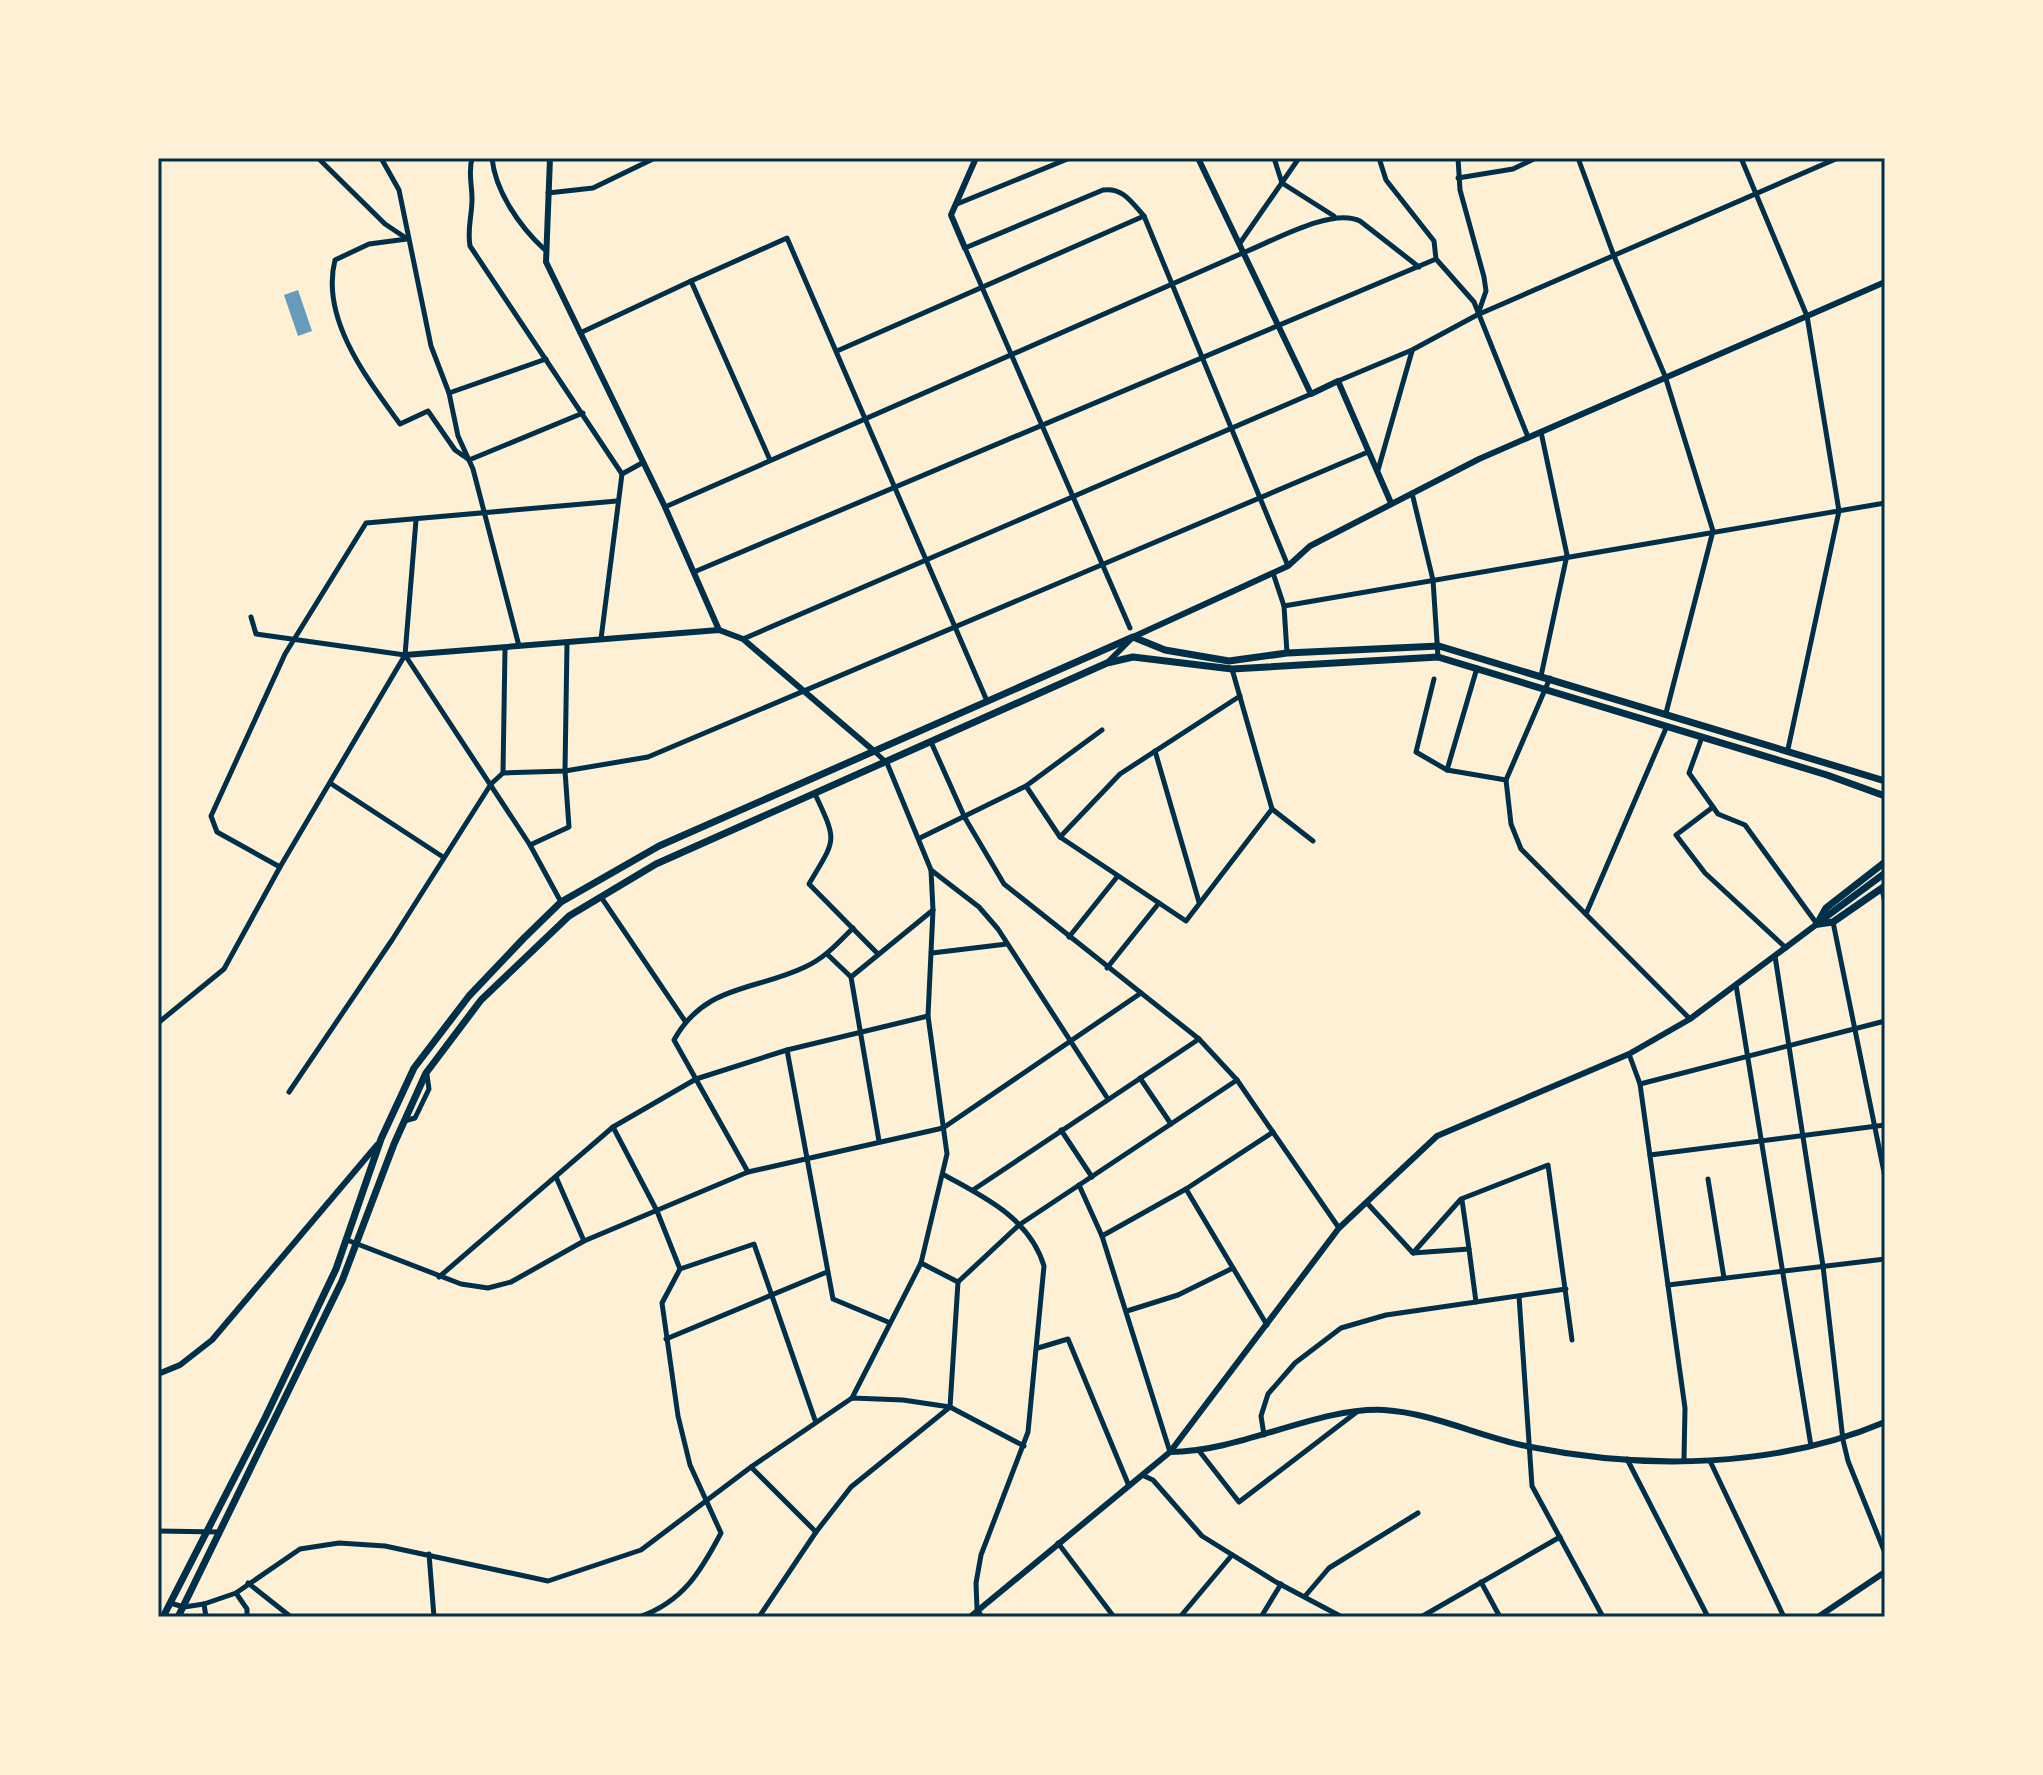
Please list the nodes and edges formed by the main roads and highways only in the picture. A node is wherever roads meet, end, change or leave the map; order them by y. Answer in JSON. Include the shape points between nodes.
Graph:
{"nodes":[{"id":1,"x":1230,"y":665,"type":"junction"},
{"id":2,"x":1885,"y":781,"type":"edge"},
{"id":3,"x":1885,"y":796,"type":"edge"},
{"id":4,"x":1885,"y":862,"type":"edge"},
{"id":5,"x":1885,"y":873,"type":"edge"},
{"id":6,"x":1883,"y":887,"type":"edge"},
{"id":7,"x":1817,"y":924,"type":"junction"},
{"id":8,"x":265,"y":1418,"type":"junction"},
{"id":9,"x":274,"y":1423,"type":"junction"},
{"id":10,"x":163,"y":1617,"type":"edge"},
{"id":11,"x":178,"y":1617,"type":"edge"}],
"edges":[{"from":1,"to":2,"type":"main road","via":[[1287,653],[1439,646]]},
{"from":1,"to":3,"type":"main road","via":[[1438,657]]},
{"from":1,"to":8,"type":"main road","via":[[1133,637],[659,846],[561,902],[469,996],[414,1068],[381,1139],[347,1240]]},
{"from":1,"to":9,"type":"main road","via":[[1133,657],[1107,663],[656,864],[569,916],[481,1000],[426,1073],[356,1245]]},
{"from":4,"to":7,"type":"main road","via":[[1826,908]]},
{"from":5,"to":7,"type":"main road"},
{"from":6,"to":7,"type":"main road","via":[[1833,922]]},
{"from":8,"to":9,"type":"main road"},
{"from":8,"to":10,"type":"main road"},
{"from":9,"to":11,"type":"main road"}]}
